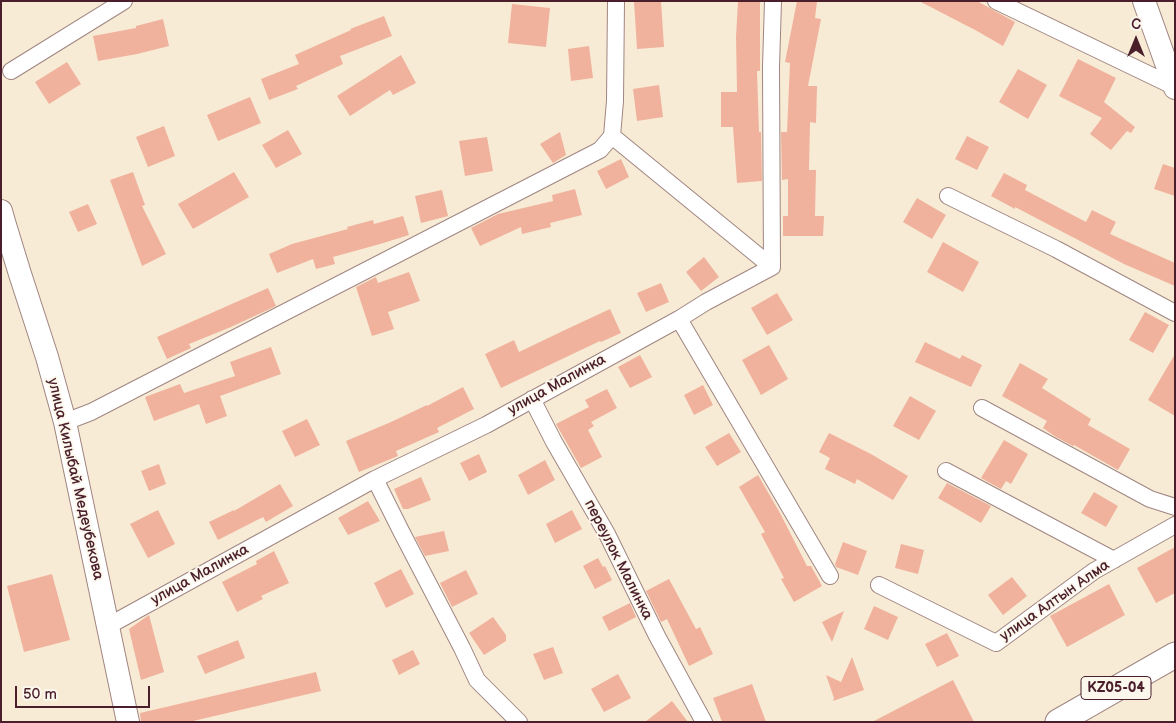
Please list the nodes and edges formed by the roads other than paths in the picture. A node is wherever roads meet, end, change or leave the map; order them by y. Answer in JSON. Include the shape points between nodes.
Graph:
{"nodes":[{"id":1,"x":124,"y":1,"type":"edge"},
{"id":2,"x":616,"y":1,"type":"edge"},
{"id":3,"x":773,"y":1,"type":"edge"},
{"id":4,"x":996,"y":1,"type":"edge"},
{"id":5,"x":1144,"y":1,"type":"edge"},
{"id":6,"x":11,"y":71,"type":"dead end"},
{"id":7,"x":1174,"y":87,"type":"edge"},
{"id":8,"x":612,"y":136,"type":"junction"},
{"id":9,"x":948,"y":196,"type":"dead end"},
{"id":10,"x":1,"y":210,"type":"edge"},
{"id":11,"x":772,"y":267,"type":"junction"},
{"id":12,"x":1175,"y":313,"type":"edge"},
{"id":13,"x":679,"y":319,"type":"junction"},
{"id":14,"x":532,"y":399,"type":"junction"},
{"id":15,"x":982,"y":408,"type":"dead end"},
{"id":16,"x":66,"y":422,"type":"junction"},
{"id":17,"x":946,"y":470,"type":"dead end"},
{"id":18,"x":375,"y":479,"type":"junction"},
{"id":19,"x":1175,"y":507,"type":"edge"},
{"id":20,"x":1175,"y":525,"type":"edge"},
{"id":21,"x":1114,"y":560,"type":"junction"},
{"id":22,"x":830,"y":576,"type":"dead end"},
{"id":23,"x":879,"y":585,"type":"dead end"},
{"id":24,"x":108,"y":626,"type":"junction"},
{"id":25,"x":1175,"y":655,"type":"edge"},
{"id":26,"x":128,"y":722,"type":"edge"},
{"id":27,"x":519,"y":722,"type":"edge"},
{"id":28,"x":704,"y":722,"type":"edge"},
{"id":29,"x":1058,"y":722,"type":"edge"}],
"edges":[{"from":1,"to":6,"type":"street"},
{"from":2,"to":8,"type":"street"},
{"from":3,"to":11,"type":"street"},
{"from":4,"to":7,"type":"street"},
{"from":5,"to":7,"type":"main road"},
{"from":8,"to":11,"type":"street"},
{"from":8,"to":16,"type":"street","via":[[600,150]]},
{"from":9,"to":12,"type":"street"},
{"from":10,"to":16,"type":"main road","name":"улица Килыбай Медеубекова"},
{"from":11,"to":13,"type":"street","name":"улица Малинка"},
{"from":13,"to":14,"type":"street","name":"улица Малинка"},
{"from":13,"to":22,"type":"street"},
{"from":14,"to":18,"type":"street","name":"улица Малинка"},
{"from":14,"to":28,"type":"street","name":"переулок Малинка","via":[[607,534]]},
{"from":15,"to":19,"type":"street","via":[[1150,499]]},
{"from":16,"to":24,"type":"main road","name":"улица Килыбай Медеубекова"},
{"from":17,"to":21,"type":"street"},
{"from":18,"to":24,"type":"street","name":"улица Малинка"},
{"from":18,"to":27,"type":"street","via":[[477,680]]},
{"from":20,"to":21,"type":"street","name":"улица Алтын Алма"},
{"from":21,"to":23,"type":"street","name":"улица Алтын Алма","via":[[1094,571],[996,643]]},
{"from":24,"to":26,"type":"main road","name":"улица Килыбай Медеубекова"},
{"from":25,"to":29,"type":"main road","number":"KZ05-04"}]}
